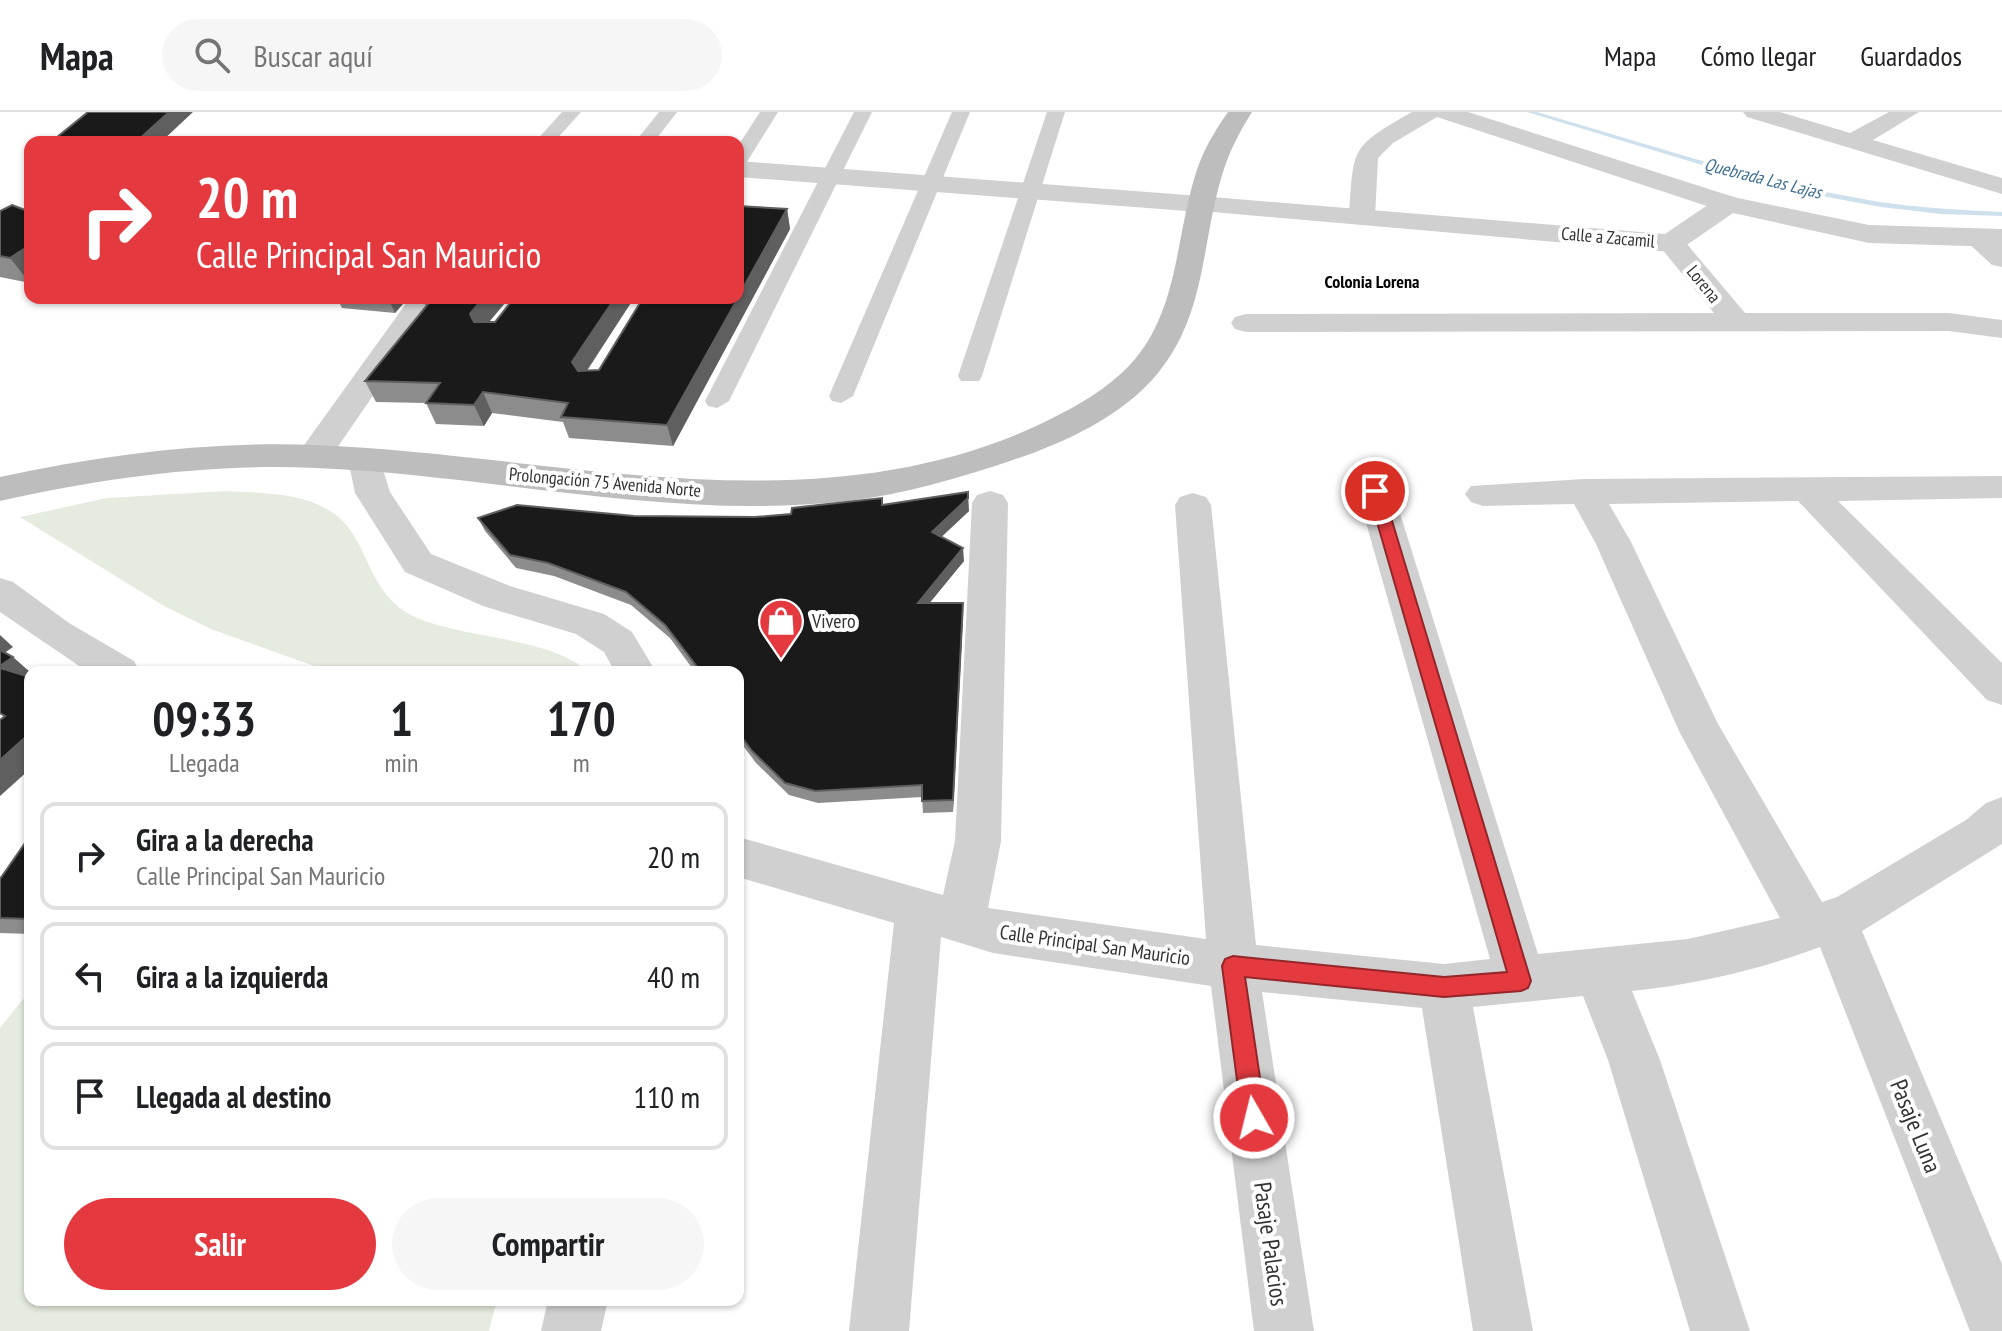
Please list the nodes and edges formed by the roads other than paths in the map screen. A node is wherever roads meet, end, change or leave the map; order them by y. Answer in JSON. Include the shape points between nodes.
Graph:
{"nodes":[{"id":1,"x":572,"y":112,"type":"edge"},
{"id":2,"x":668,"y":112,"type":"edge"},
{"id":3,"x":769,"y":112,"type":"edge"},
{"id":4,"x":863,"y":112,"type":"edge"},
{"id":5,"x":961,"y":112,"type":"edge"},
{"id":6,"x":1056,"y":112,"type":"edge"},
{"id":7,"x":1240,"y":112,"type":"edge"},
{"id":8,"x":1429,"y":112,"type":"edge"},
{"id":9,"x":1444,"y":112,"type":"edge"},
{"id":10,"x":1755,"y":112,"type":"edge"},
{"id":11,"x":1907,"y":112,"type":"edge"},
{"id":12,"x":550,"y":136,"type":"edge"},
{"id":13,"x":649,"y":136,"type":"edge"},
{"id":14,"x":1854,"y":140,"type":"junction"},
{"id":15,"x":744,"y":152,"type":"edge"},
{"id":16,"x":744,"y":169,"type":"edge"},
{"id":17,"x":828,"y":175,"type":"junction"},
{"id":18,"x":931,"y":182,"type":"junction"},
{"id":19,"x":2002,"y":186,"type":"edge"},
{"id":20,"x":1033,"y":189,"type":"junction"},
{"id":21,"x":1200,"y":204,"type":"junction"},
{"id":22,"x":1728,"y":204,"type":"junction"},
{"id":23,"x":1362,"y":217,"type":"junction"},
{"id":24,"x":1990,"y":239,"type":"edge"},
{"id":25,"x":1671,"y":243,"type":"junction"},
{"id":26,"x":2002,"y":259,"type":"edge"},
{"id":27,"x":421,"y":304,"type":"edge"},
{"id":28,"x":1246,"y":323,"type":"dead end"},
{"id":29,"x":1738,"y":324,"type":"junction"},
{"id":30,"x":2002,"y":329,"type":"edge"},
{"id":31,"x":970,"y":376,"type":"dead end"},
{"id":32,"x":841,"y":396,"type":"dead end"},
{"id":33,"x":717,"y":401,"type":"dead end"},
{"id":34,"x":314,"y":456,"type":"junction"},
{"id":35,"x":365,"y":459,"type":"junction"},
{"id":36,"x":2002,"y":487,"type":"edge"},
{"id":37,"x":0,"y":489,"type":"edge"},
{"id":38,"x":1807,"y":490,"type":"junction"},
{"id":39,"x":1375,"y":491,"type":"dead end"},
{"id":40,"x":1584,"y":491,"type":"junction"},
{"id":41,"x":1483,"y":494,"type":"dead end"},
{"id":42,"x":990,"y":503,"type":"dead end"},
{"id":43,"x":1193,"y":505,"type":"dead end"},
{"id":44,"x":0,"y":592,"type":"edge"},
{"id":45,"x":110,"y":666,"type":"edge"},
{"id":46,"x":632,"y":666,"type":"edge"},
{"id":47,"x":2002,"y":689,"type":"edge"},
{"id":48,"x":2002,"y":816,"type":"edge"},
{"id":49,"x":744,"y":859,"type":"edge"},
{"id":50,"x":940,"y":916,"type":"junction"},
{"id":51,"x":1822,"y":924,"type":"junction"},
{"id":52,"x":1233,"y":966,"type":"junction"},
{"id":53,"x":1599,"y":972,"type":"junction"},
{"id":54,"x":1521,"y":981,"type":"junction"},
{"id":55,"x":1444,"y":987,"type":"junction"},
{"id":56,"x":577,"y":1306,"type":"edge"},
{"id":57,"x":571,"y":1331,"type":"edge"},
{"id":58,"x":879,"y":1331,"type":"edge"},
{"id":59,"x":1284,"y":1331,"type":"edge"},
{"id":60,"x":1503,"y":1331,"type":"edge"},
{"id":61,"x":1720,"y":1331,"type":"edge"},
{"id":62,"x":2000,"y":1331,"type":"edge"}],
"edges":[{"from":1,"to":12,"type":"street"},
{"from":2,"to":13,"type":"street"},
{"from":3,"to":15,"type":"street"},
{"from":4,"to":17,"type":"street"},
{"from":5,"to":18,"type":"street"},
{"from":6,"to":20,"type":"street"},
{"from":7,"to":21,"type":"main road","name":"Prolongación 75 Avenida Norte","via":[[1219,140]]},
{"from":8,"to":23,"type":"street","via":[[1384,138],[1366,156]]},
{"from":9,"to":22,"type":"street"},
{"from":10,"to":14,"type":"street"},
{"from":11,"to":14,"type":"street"},
{"from":14,"to":19,"type":"street"},
{"from":16,"to":17,"type":"street"},
{"from":17,"to":18,"type":"street"},
{"from":17,"to":33,"type":"street"},
{"from":18,"to":20,"type":"street"},
{"from":18,"to":32,"type":"street"},
{"from":20,"to":21,"type":"street"},
{"from":20,"to":31,"type":"street"},
{"from":21,"to":23,"type":"street","name":"Calle a Zacamil"},
{"from":21,"to":35,"type":"main road","name":"Prolongación 75 Avenida Norte","via":[[1176,324],[1166,345],[1101,407],[989,459],[845,488],[750,492],[648,490]]},
{"from":22,"to":24,"type":"street","via":[[1869,234]]},
{"from":22,"to":25,"type":"street","name":"Calle a Zacamil"},
{"from":23,"to":25,"type":"street","name":"Calle a Zacamil"},
{"from":24,"to":26,"type":"street"},
{"from":25,"to":29,"type":"street","name":"Lorena"},
{"from":27,"to":34,"type":"street"},
{"from":28,"to":29,"type":"street"},
{"from":29,"to":30,"type":"street","via":[[1949,322]]},
{"from":34,"to":35,"type":"main road","name":"Prolongación 75 Avenida Norte"},
{"from":34,"to":37,"type":"main road","name":"Prolongación 75 Avenida Norte","via":[[154,463]]},
{"from":35,"to":46,"type":"street","via":[[373,493],[418,563],[497,596],[590,624],[618,642]]},
{"from":36,"to":38,"type":"street"},
{"from":38,"to":40,"type":"street"},
{"from":38,"to":47,"type":"street"},
{"from":39,"to":54,"type":"street"},
{"from":40,"to":41,"type":"street"},
{"from":40,"to":51,"type":"street","name":"Pasaje Luna","via":[[1700,731]]},
{"from":42,"to":50,"type":"street","via":[[978,841]]},
{"from":43,"to":52,"type":"street","name":"Pasaje Palacios"},
{"from":44,"to":45,"type":"street"},
{"from":48,"to":51,"type":"street","name":"Calle Principal San Mauricio","via":[[1982,834],[1853,913]]},
{"from":49,"to":50,"type":"street","name":"Calle Principal San Mauricio"},
{"from":50,"to":52,"type":"street","name":"Calle Principal San Mauricio","via":[[993,931]]},
{"from":50,"to":58,"type":"street"},
{"from":51,"to":53,"type":"street","name":"Calle Principal San Mauricio","via":[[1777,941],[1688,962]]},
{"from":51,"to":62,"type":"street","name":"Pasaje Luna"},
{"from":52,"to":55,"type":"street","name":"Calle Principal San Mauricio"},
{"from":52,"to":59,"type":"street","name":"Pasaje Palacios"},
{"from":53,"to":54,"type":"street","name":"Calle Principal San Mauricio"},
{"from":53,"to":61,"type":"street","via":[[1634,1060]]},
{"from":54,"to":55,"type":"street","name":"Calle Principal San Mauricio"},
{"from":55,"to":60,"type":"street"},
{"from":56,"to":57,"type":"street"}]}
